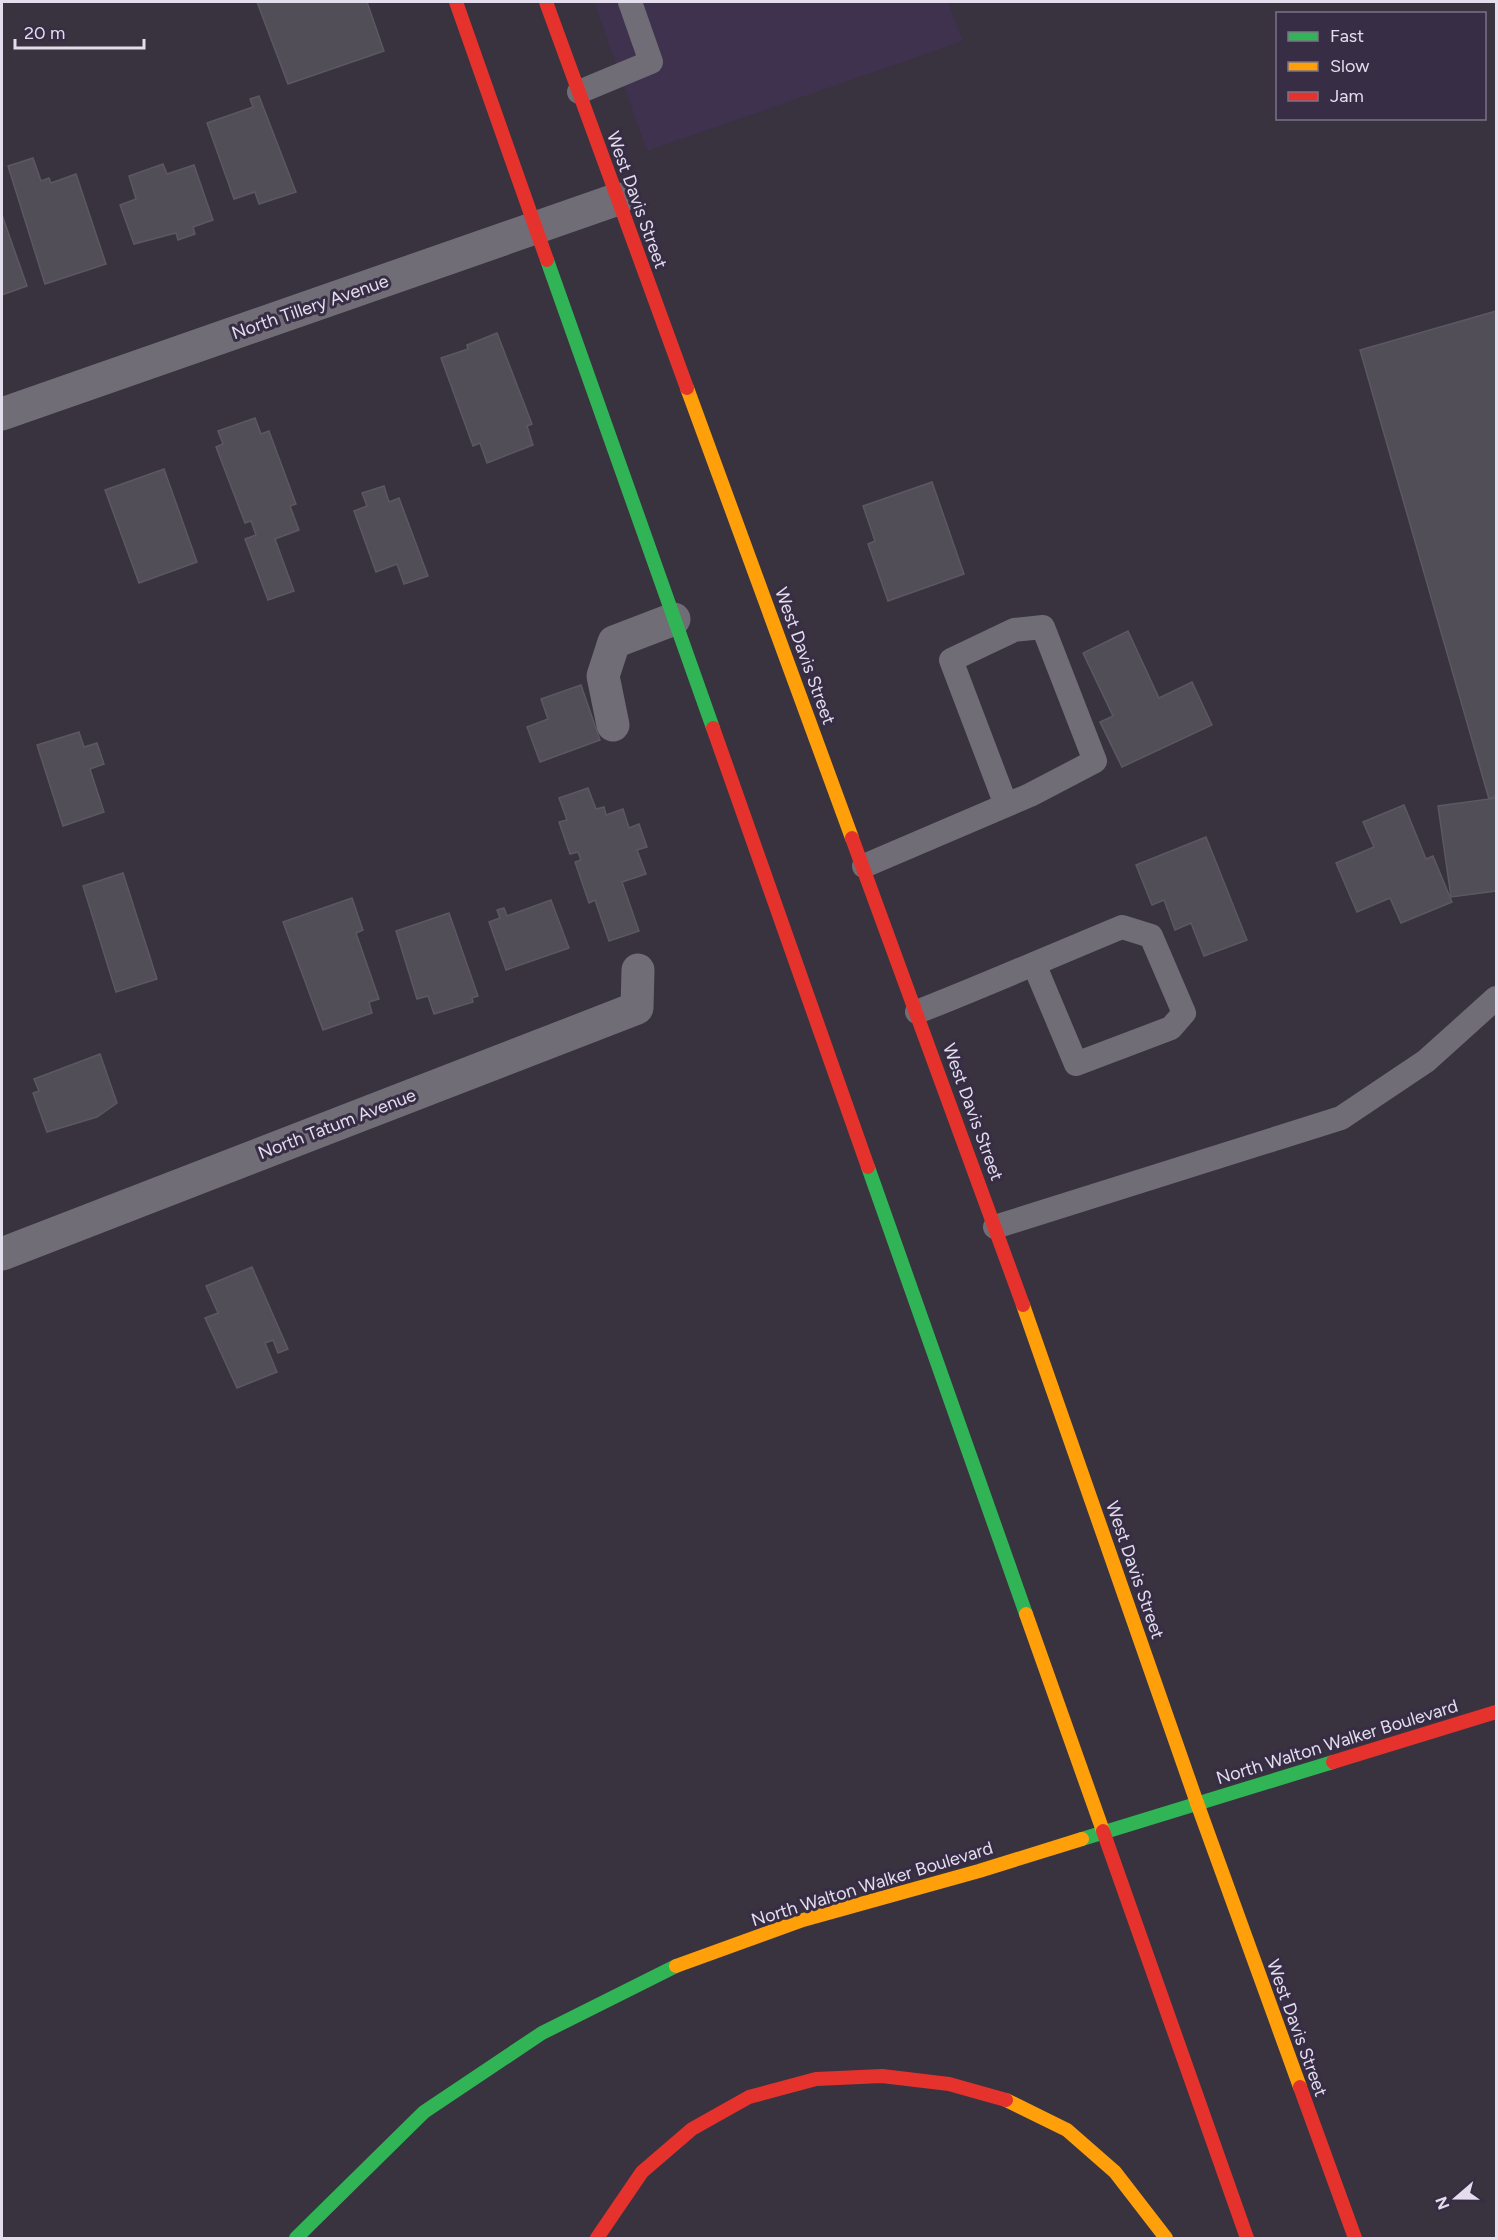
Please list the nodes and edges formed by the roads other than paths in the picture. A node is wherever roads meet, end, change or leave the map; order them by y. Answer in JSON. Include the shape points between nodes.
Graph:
{"nodes":[{"id":1,"x":456,"y":2,"type":"edge"},
{"id":2,"x":546,"y":2,"type":"edge"},
{"id":3,"x":630,"y":2,"type":"edge"},
{"id":4,"x":579,"y":92,"type":"junction"},
{"id":5,"x":618,"y":200,"type":"junction"},
{"id":6,"x":536,"y":228,"type":"junction"},
{"id":7,"x":2,"y":414,"type":"edge"},
{"id":8,"x":674,"y":619,"type":"junction"},
{"id":9,"x":613,"y":725,"type":"dead end"},
{"id":10,"x":1006,"y":805,"type":"junction"},
{"id":11,"x":864,"y":866,"type":"junction"},
{"id":12,"x":1034,"y":964,"type":"junction"},
{"id":13,"x":638,"y":970,"type":"dead end"},
{"id":14,"x":1497,"y":998,"type":"edge"},
{"id":15,"x":917,"y":1012,"type":"junction"},
{"id":16,"x":995,"y":1227,"type":"junction"},
{"id":17,"x":2,"y":1254,"type":"edge"},
{"id":18,"x":1497,"y":1712,"type":"edge"},
{"id":19,"x":1197,"y":1803,"type":"junction"},
{"id":20,"x":1104,"y":1831,"type":"junction"},
{"id":21,"x":296,"y":2238,"type":"edge"},
{"id":22,"x":597,"y":2238,"type":"edge"},
{"id":23,"x":1166,"y":2238,"type":"edge"},
{"id":24,"x":1247,"y":2238,"type":"edge"},
{"id":25,"x":1354,"y":2238,"type":"edge"}],
"edges":[{"from":1,"to":6,"type":"main road"},
{"from":2,"to":4,"type":"main road","name":"West Davis Street"},
{"from":3,"to":4,"type":"lane","via":[[651,62]]},
{"from":4,"to":5,"type":"main road","name":"West Davis Street"},
{"from":5,"to":6,"type":"street","name":"North Tillery Avenue"},
{"from":5,"to":11,"type":"main road","name":"West Davis Street"},
{"from":6,"to":7,"type":"street","name":"North Tillery Avenue"},
{"from":6,"to":8,"type":"main road"},
{"from":8,"to":9,"type":"street","via":[[614,642],[603,676]]},
{"from":8,"to":20,"type":"main road"},
{"from":10,"to":10,"type":"lane","via":[[1095,760],[1043,627],[1014,630],[951,660]]},
{"from":10,"to":11,"type":"lane"},
{"from":11,"to":15,"type":"main road","name":"West Davis Street"},
{"from":12,"to":12,"type":"lane","via":[[1122,927],[1151,936],[1184,1013],[1171,1028],[1076,1064]]},
{"from":12,"to":15,"type":"lane"},
{"from":13,"to":17,"type":"street","name":"North Tatum Avenue","via":[[637,1008]]},
{"from":14,"to":16,"type":"lane","via":[[1426,1060],[1341,1118]]},
{"from":15,"to":16,"type":"main road","name":"West Davis Street"},
{"from":16,"to":19,"type":"main road","name":"West Davis Street"},
{"from":18,"to":19,"type":"main road","name":"North Walton Walker Boulevard"},
{"from":19,"to":20,"type":"main road","name":"North Walton Walker Boulevard"},
{"from":19,"to":25,"type":"main road","name":"West Davis Street"},
{"from":20,"to":21,"type":"main road","name":"North Walton Walker Boulevard","via":[[803,1920],[668,1970],[573,2017],[542,2033],[424,2112]]},
{"from":20,"to":24,"type":"main road"},
{"from":22,"to":23,"type":"main road","via":[[642,2172],[692,2129],[749,2097],[816,2079],[882,2076],[949,2084],[1010,2101],[1067,2130],[1116,2172]]}]}
